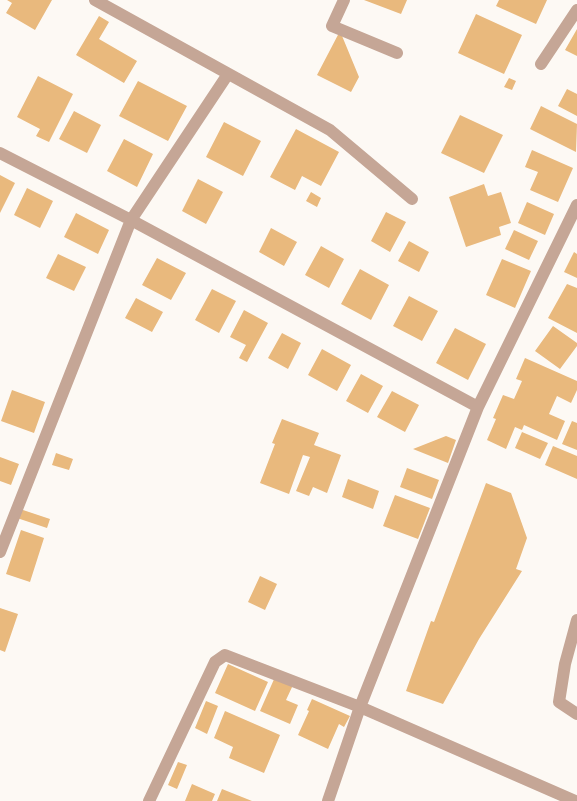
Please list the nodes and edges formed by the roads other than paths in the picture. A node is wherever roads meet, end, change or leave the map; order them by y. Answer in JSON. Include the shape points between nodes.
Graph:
{"nodes":[{"id":1,"x":95,"y":0,"type":"edge"},
{"id":2,"x":344,"y":0,"type":"edge"},
{"id":3,"x":577,"y":10,"type":"edge"},
{"id":4,"x":397,"y":53,"type":"dead end"},
{"id":5,"x":541,"y":64,"type":"dead end"},
{"id":6,"x":228,"y":74,"type":"junction"},
{"id":7,"x":0,"y":153,"type":"edge"},
{"id":8,"x":412,"y":199,"type":"dead end"},
{"id":9,"x":577,"y":204,"type":"edge"},
{"id":10,"x":131,"y":220,"type":"junction"},
{"id":11,"x":478,"y":407,"type":"junction"},
{"id":12,"x":0,"y":552,"type":"edge"},
{"id":13,"x":577,"y":620,"type":"edge"},
{"id":14,"x":360,"y":707,"type":"junction"},
{"id":15,"x":577,"y":714,"type":"edge"},
{"id":16,"x":149,"y":801,"type":"edge"},
{"id":17,"x":328,"y":801,"type":"edge"},
{"id":18,"x":575,"y":801,"type":"edge"}],
"edges":[{"from":1,"to":6,"type":"street"},
{"from":2,"to":4,"type":"street","via":[[332,26]]},
{"from":3,"to":5,"type":"street"},
{"from":6,"to":8,"type":"street","via":[[330,130]]},
{"from":6,"to":10,"type":"street"},
{"from":7,"to":10,"type":"street"},
{"from":9,"to":11,"type":"street"},
{"from":10,"to":11,"type":"street"},
{"from":10,"to":12,"type":"street"},
{"from":11,"to":14,"type":"street"},
{"from":13,"to":15,"type":"street","via":[[559,702]]},
{"from":14,"to":16,"type":"street","via":[[225,655],[216,662]]},
{"from":14,"to":17,"type":"street"},
{"from":14,"to":18,"type":"street"}]}
